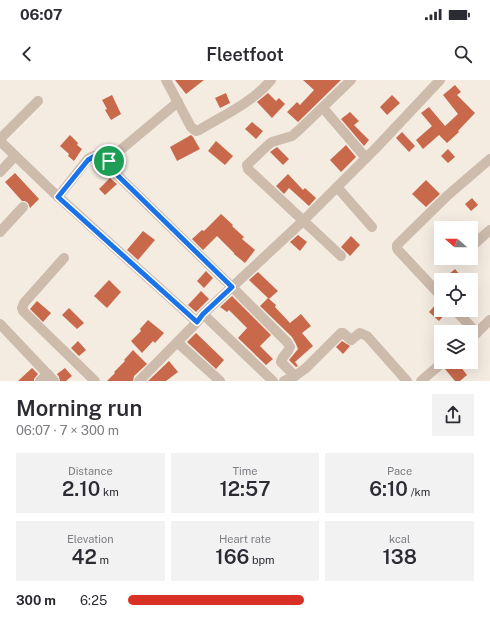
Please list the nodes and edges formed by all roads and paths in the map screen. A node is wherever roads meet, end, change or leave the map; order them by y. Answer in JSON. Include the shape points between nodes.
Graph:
{"nodes":[{"id":1,"x":166,"y":80,"type":"edge"},
{"id":2,"x":271,"y":80,"type":"edge"},
{"id":3,"x":351,"y":80,"type":"edge"},
{"id":4,"x":440,"y":80,"type":"edge"},
{"id":5,"x":38,"y":101,"type":"dead end"},
{"id":6,"x":178,"y":102,"type":"junction"},
{"id":7,"x":322,"y":108,"type":"junction"},
{"id":8,"x":0,"y":140,"type":"edge"},
{"id":9,"x":15,"y":156,"type":"junction"},
{"id":10,"x":366,"y":158,"type":"junction"},
{"id":11,"x":490,"y":158,"type":"edge"},
{"id":12,"x":109,"y":161,"type":"junction"},
{"id":13,"x":0,"y":172,"type":"edge"},
{"id":14,"x":337,"y":187,"type":"junction"},
{"id":15,"x":58,"y":197,"type":"junction"},
{"id":16,"x":23,"y":207,"type":"dead end"},
{"id":17,"x":303,"y":221,"type":"junction"},
{"id":18,"x":372,"y":227,"type":"dead end"},
{"id":19,"x":490,"y":230,"type":"edge"},
{"id":20,"x":0,"y":232,"type":"edge"},
{"id":21,"x":478,"y":241,"type":"edge"},
{"id":22,"x":341,"y":256,"type":"dead end"},
{"id":23,"x":64,"y":258,"type":"dead end"},
{"id":24,"x":232,"y":287,"type":"junction"},
{"id":25,"x":434,"y":289,"type":"edge"},
{"id":26,"x":200,"y":318,"type":"junction"},
{"id":27,"x":490,"y":320,"type":"edge"},
{"id":28,"x":0,"y":324,"type":"edge"},
{"id":29,"x":478,"y":332,"type":"edge"},
{"id":30,"x":177,"y":342,"type":"junction"},
{"id":31,"x":435,"y":369,"type":"edge"},
{"id":32,"x":295,"y":376,"type":"junction"},
{"id":33,"x":47,"y":379,"type":"edge"},
{"id":34,"x":95,"y":381,"type":"edge"},
{"id":35,"x":139,"y":381,"type":"edge"},
{"id":36,"x":220,"y":381,"type":"edge"},
{"id":37,"x":273,"y":381,"type":"edge"},
{"id":38,"x":284,"y":381,"type":"edge"},
{"id":39,"x":407,"y":381,"type":"edge"},
{"id":40,"x":421,"y":381,"type":"edge"}],
"edges":[{"from":1,"to":6,"type":"street"},
{"from":2,"to":6,"type":"street","via":[[245,103],[196,131],[191,127]]},
{"from":3,"to":7,"type":"street"},
{"from":4,"to":10,"type":"street"},
{"from":5,"to":8,"type":"street"},
{"from":6,"to":12,"type":"street"},
{"from":7,"to":10,"type":"street"},
{"from":7,"to":17,"type":"street","via":[[292,136],[272,142],[247,165],[248,169]]},
{"from":8,"to":9,"type":"street"},
{"from":9,"to":13,"type":"street"},
{"from":9,"to":15,"type":"street"},
{"from":10,"to":14,"type":"street"},
{"from":11,"to":25,"type":"street","via":[[398,245],[398,250]]},
{"from":12,"to":15,"type":"street","via":[[98,156],[92,157]]},
{"from":12,"to":24,"type":"street","via":[[110,168]]},
{"from":14,"to":17,"type":"street"},
{"from":14,"to":18,"type":"street"},
{"from":15,"to":26,"type":"street"},
{"from":16,"to":20,"type":"street"},
{"from":17,"to":22,"type":"street"},
{"from":17,"to":24,"type":"street"},
{"from":19,"to":21,"type":"street"},
{"from":23,"to":34,"type":"street","via":[[22,308]]},
{"from":24,"to":26,"type":"street"},
{"from":24,"to":32,"type":"street","via":[[287,342],[290,347],[281,362]]},
{"from":26,"to":30,"type":"street"},
{"from":26,"to":37,"type":"street"},
{"from":27,"to":29,"type":"street"},
{"from":28,"to":33,"type":"street"},
{"from":30,"to":35,"type":"street"},
{"from":30,"to":36,"type":"street"},
{"from":31,"to":40,"type":"street"},
{"from":32,"to":38,"type":"street"},
{"from":32,"to":39,"type":"street","via":[[341,333],[351,340],[360,333],[367,336]]}]}
